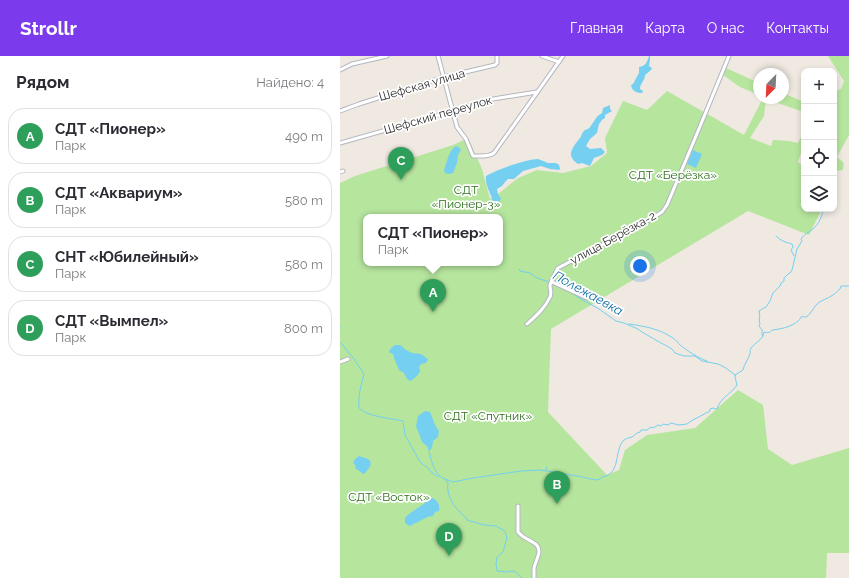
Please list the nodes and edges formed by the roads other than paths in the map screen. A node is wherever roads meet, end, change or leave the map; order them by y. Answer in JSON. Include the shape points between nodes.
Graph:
{"nodes":[{"id":1,"x":387,"y":56,"type":"edge"},
{"id":2,"x":438,"y":56,"type":"edge"},
{"id":3,"x":497,"y":56,"type":"edge"},
{"id":4,"x":542,"y":56,"type":"edge"},
{"id":5,"x":563,"y":56,"type":"edge"},
{"id":6,"x":729,"y":56,"type":"edge"},
{"id":7,"x":559,"y":62,"type":"junction"},
{"id":8,"x":340,"y":70,"type":"edge"},
{"id":9,"x":444,"y":78,"type":"junction"},
{"id":10,"x":537,"y":92,"type":"junction"},
{"id":11,"x":340,"y":111,"type":"edge"},
{"id":12,"x":453,"y":111,"type":"junction"},
{"id":13,"x":340,"y":143,"type":"edge"},
{"id":14,"x":552,"y":282,"type":"junction"},
{"id":15,"x":587,"y":298,"type":"dead end"},
{"id":16,"x":527,"y":324,"type":"dead end"},
{"id":17,"x":348,"y":358,"type":"dead end"},
{"id":18,"x":340,"y":362,"type":"edge"},
{"id":19,"x":518,"y":506,"type":"dead end"},
{"id":20,"x":534,"y":578,"type":"edge"}],
"edges":[{"from":1,"to":8,"type":"street","via":[[352,64]]},
{"from":2,"to":9,"type":"street"},
{"from":3,"to":9,"type":"street","name":"Шефская улица","via":[[495,65]]},
{"from":4,"to":7,"type":"street"},
{"from":5,"to":7,"type":"street"},
{"from":6,"to":14,"type":"street","name":"улица Берёзка-2","via":[[662,212],[560,267],[555,272]]},
{"from":7,"to":10,"type":"street"},
{"from":9,"to":11,"type":"street","name":"Шефская улица"},
{"from":9,"to":12,"type":"street"},
{"from":10,"to":12,"type":"street","name":"Шефский переулок","via":[[487,100]]},
{"from":10,"to":12,"type":"street","via":[[494,153],[489,156],[473,156]]},
{"from":12,"to":13,"type":"street","name":"Шефский переулок"},
{"from":14,"to":15,"type":"street"},
{"from":14,"to":16,"type":"street","name":"улица Берёзка-2","via":[[550,296],[545,305]]},
{"from":17,"to":18,"type":"street"},
{"from":19,"to":20,"type":"street","via":[[518,532],[523,538],[538,546]]}]}
